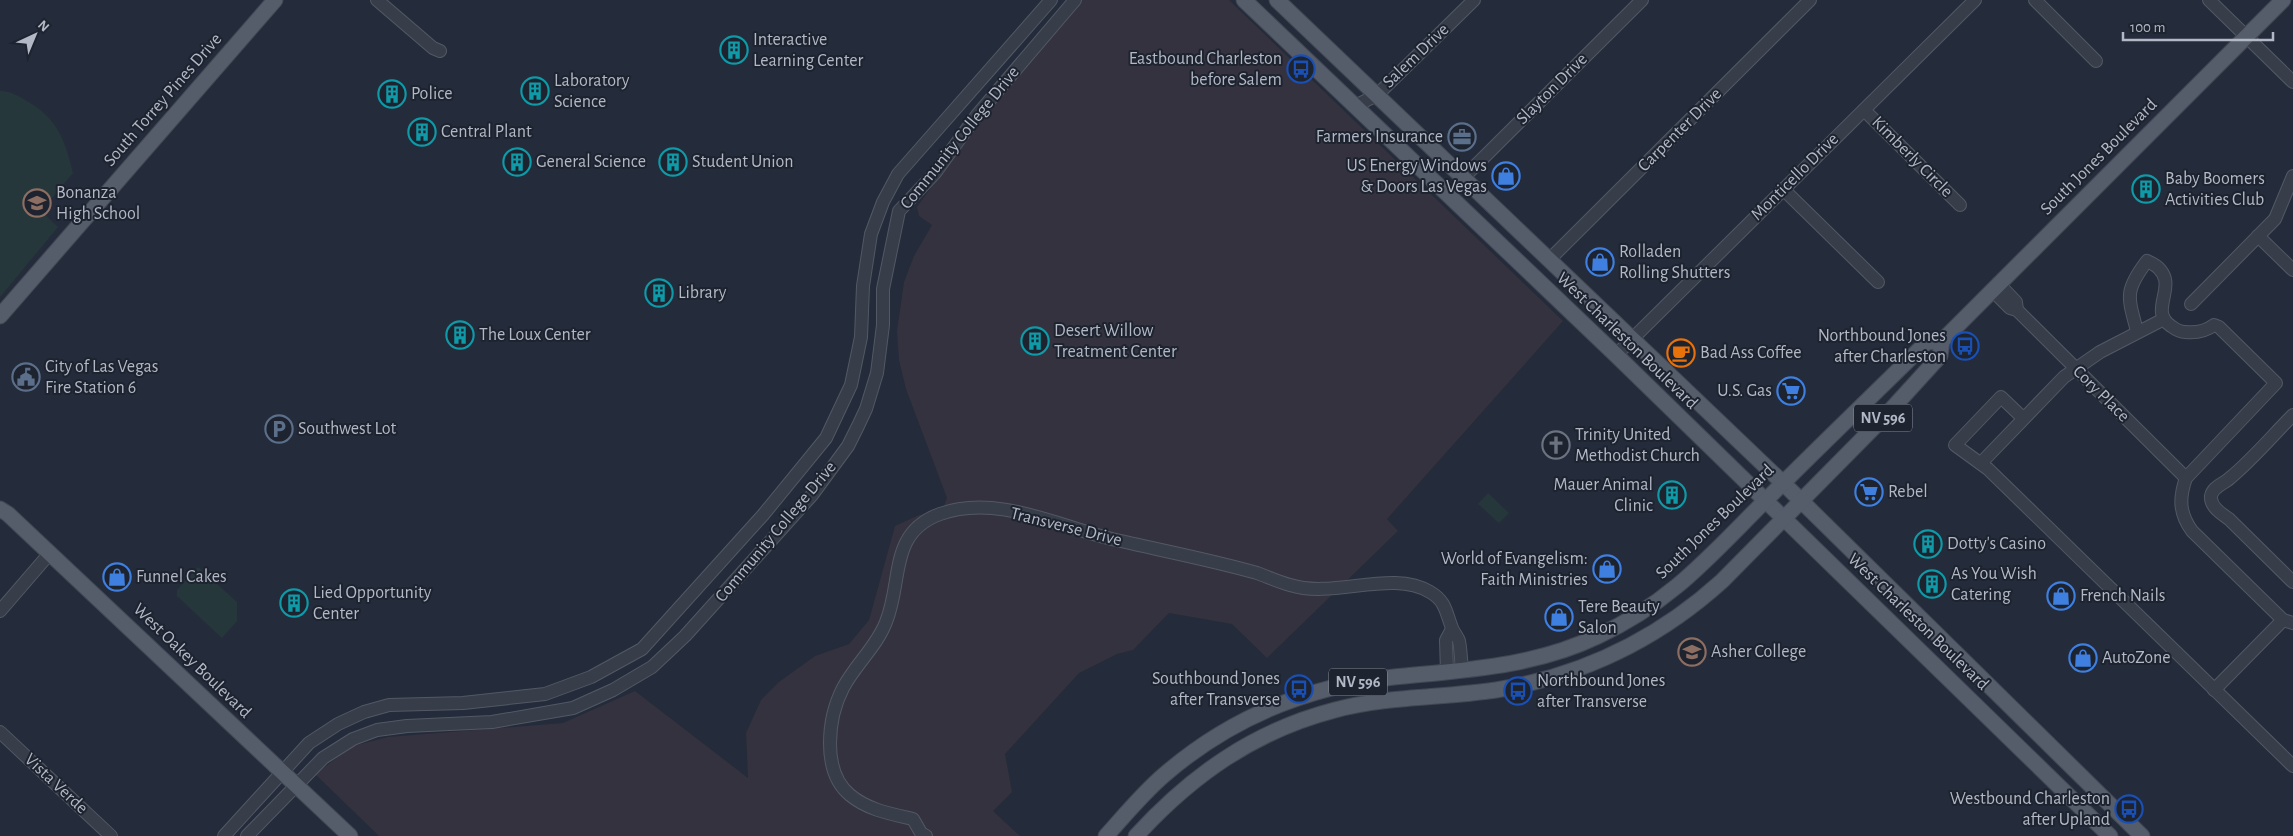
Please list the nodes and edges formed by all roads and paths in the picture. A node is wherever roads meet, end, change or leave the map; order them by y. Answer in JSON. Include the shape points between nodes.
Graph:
{"nodes":[{"id":1,"x":275,"y":0,"type":"edge"},
{"id":2,"x":377,"y":0,"type":"edge"},
{"id":3,"x":1051,"y":0,"type":"edge"},
{"id":4,"x":1075,"y":0,"type":"edge"},
{"id":5,"x":1244,"y":0,"type":"edge"},
{"id":6,"x":1277,"y":0,"type":"edge"},
{"id":7,"x":1474,"y":0,"type":"edge"},
{"id":8,"x":1642,"y":0,"type":"edge"},
{"id":9,"x":1810,"y":0,"type":"edge"},
{"id":10,"x":1975,"y":0,"type":"edge"},
{"id":11,"x":2035,"y":0,"type":"edge"},
{"id":12,"x":2209,"y":0,"type":"edge"},
{"id":13,"x":2283,"y":0,"type":"edge"},
{"id":14,"x":2246,"y":37,"type":"junction"},
{"id":15,"x":440,"y":51,"type":"dead end"},
{"id":16,"x":2096,"y":61,"type":"dead end"},
{"id":17,"x":2293,"y":82,"type":"edge"},
{"id":18,"x":1377,"y":95,"type":"junction"},
{"id":19,"x":1355,"y":106,"type":"junction"},
{"id":20,"x":1864,"y":110,"type":"junction"},
{"id":21,"x":940,"y":128,"type":"junction"},
{"id":22,"x":956,"y":142,"type":"junction"},
{"id":23,"x":2293,"y":176,"type":"edge"},
{"id":24,"x":1463,"y":178,"type":"junction"},
{"id":25,"x":1783,"y":188,"type":"junction"},
{"id":26,"x":1960,"y":205,"type":"dead end"},
{"id":27,"x":2258,"y":236,"type":"junction"},
{"id":28,"x":1549,"y":260,"type":"junction"},
{"id":29,"x":1517,"y":262,"type":"junction"},
{"id":30,"x":2293,"y":270,"type":"edge"},
{"id":31,"x":1878,"y":282,"type":"dead end"},
{"id":32,"x":1573,"y":284,"type":"junction"},
{"id":33,"x":1995,"y":286,"type":"junction"},
{"id":34,"x":2191,"y":304,"type":"dead end"},
{"id":35,"x":0,"y":316,"type":"edge"},
{"id":36,"x":2164,"y":319,"type":"junction"},
{"id":37,"x":2138,"y":331,"type":"junction"},
{"id":38,"x":1632,"y":340,"type":"junction"},
{"id":39,"x":1942,"y":341,"type":"junction"},
{"id":40,"x":1616,"y":355,"type":"junction"},
{"id":41,"x":2076,"y":369,"type":"junction"},
{"id":42,"x":846,"y":399,"type":"junction"},
{"id":43,"x":866,"y":409,"type":"junction"},
{"id":44,"x":2293,"y":415,"type":"edge"},
{"id":45,"x":2023,"y":418,"type":"junction"},
{"id":46,"x":1981,"y":463,"type":"junction"},
{"id":47,"x":2186,"y":478,"type":"junction"},
{"id":48,"x":1783,"y":483,"type":"junction"},
{"id":49,"x":0,"y":496,"type":"edge"},
{"id":50,"x":1764,"y":501,"type":"junction"},
{"id":51,"x":1801,"y":502,"type":"junction"},
{"id":52,"x":4,"y":511,"type":"edge"},
{"id":53,"x":1783,"y":519,"type":"junction"},
{"id":54,"x":50,"y":553,"type":"junction"},
{"id":55,"x":2293,"y":582,"type":"edge"},
{"id":56,"x":693,"y":595,"type":"junction"},
{"id":57,"x":0,"y":611,"type":"edge"},
{"id":58,"x":708,"y":611,"type":"junction"},
{"id":59,"x":2288,"y":622,"type":"edge"},
{"id":60,"x":1481,"y":669,"type":"junction"},
{"id":61,"x":1455,"y":672,"type":"junction"},
{"id":62,"x":591,"y":678,"type":"junction"},
{"id":63,"x":2214,"y":690,"type":"junction"},
{"id":64,"x":1458,"y":694,"type":"junction"},
{"id":65,"x":1434,"y":696,"type":"junction"},
{"id":66,"x":597,"y":698,"type":"junction"},
{"id":67,"x":405,"y":704,"type":"junction"},
{"id":68,"x":407,"y":726,"type":"junction"},
{"id":69,"x":0,"y":732,"type":"edge"},
{"id":70,"x":2050,"y":744,"type":"junction"},
{"id":71,"x":1194,"y":751,"type":"junction"},
{"id":72,"x":2034,"y":760,"type":"junction"},
{"id":73,"x":2293,"y":766,"type":"edge"},
{"id":74,"x":1207,"y":770,"type":"junction"},
{"id":75,"x":282,"y":772,"type":"junction"},
{"id":76,"x":296,"y":785,"type":"junction"},
{"id":77,"x":111,"y":836,"type":"edge"},
{"id":78,"x":224,"y":836,"type":"edge"},
{"id":79,"x":248,"y":836,"type":"edge"},
{"id":80,"x":350,"y":836,"type":"edge"},
{"id":81,"x":926,"y":836,"type":"edge"},
{"id":82,"x":1106,"y":836,"type":"edge"},
{"id":83,"x":1136,"y":836,"type":"edge"},
{"id":84,"x":2110,"y":836,"type":"edge"},
{"id":85,"x":2142,"y":836,"type":"edge"}],
"edges":[{"from":1,"to":35,"type":"main road","name":"South Torrey Pines Drive"},
{"from":2,"to":15,"type":"street"},
{"from":3,"to":21,"type":"street","name":"Community College Drive"},
{"from":4,"to":22,"type":"street","name":"Community College Drive"},
{"from":5,"to":19,"type":"main road","name":"West Charleston Boulevard"},
{"from":6,"to":18,"type":"main road","name":"West Charleston Boulevard"},
{"from":7,"to":18,"type":"street","name":"Salem Drive"},
{"from":8,"to":24,"type":"street","name":"Slayton Drive"},
{"from":9,"to":28,"type":"street","name":"Carpenter Drive"},
{"from":10,"to":20,"type":"street","name":"Monticello Drive"},
{"from":11,"to":16,"type":"street"},
{"from":12,"to":14,"type":"street"},
{"from":13,"to":14,"type":"main road","name":"South Jones Boulevard","number":"NV 596"},
{"from":14,"to":17,"type":"street"},
{"from":14,"to":33,"type":"main road","name":"South Jones Boulevard","number":"NV 596"},
{"from":18,"to":19,"type":"street","name":"Salem Drive"},
{"from":18,"to":24,"type":"main road","name":"West Charleston Boulevard"},
{"from":19,"to":29,"type":"main road","name":"West Charleston Boulevard"},
{"from":20,"to":25,"type":"street","name":"Monticello Drive"},
{"from":20,"to":26,"type":"street","name":"Kimberly Circle"},
{"from":21,"to":22,"type":"street"},
{"from":21,"to":42,"type":"street","name":"Community College Drive","via":[[898,174],[871,234],[863,286],[861,338]]},
{"from":22,"to":43,"type":"street","name":"Community College Drive","via":[[934,173],[899,211],[883,289],[884,326],[877,372]]},
{"from":23,"to":27,"type":"street","via":[[2275,219]]},
{"from":24,"to":28,"type":"main road","name":"West Charleston Boulevard"},
{"from":25,"to":31,"type":"street"},
{"from":25,"to":38,"type":"street","name":"Monticello Drive"},
{"from":27,"to":30,"type":"street"},
{"from":27,"to":34,"type":"street"},
{"from":28,"to":32,"type":"main road","name":"West Charleston Boulevard"},
{"from":29,"to":32,"type":"main road","via":[[1538,264]]},
{"from":29,"to":40,"type":"main road","name":"West Charleston Boulevard"},
{"from":32,"to":38,"type":"main road","name":"West Charleston Boulevard"},
{"from":33,"to":39,"type":"main road","name":"South Jones Boulevard","number":"NV 596"},
{"from":33,"to":41,"type":"street","name":"Cory Place","via":[[2016,302],[2017,310]]},
{"from":36,"to":37,"type":"street"},
{"from":36,"to":37,"type":"street","via":[[2162,298],[2166,282],[2156,265],[2147,261],[2134,278],[2129,298]]},
{"from":36,"to":47,"type":"street","via":[[2180,332],[2195,333],[2214,325],[2219,327],[2276,383]]},
{"from":37,"to":41,"type":"street"},
{"from":38,"to":40,"type":"street","name":"Monticello Drive"},
{"from":38,"to":48,"type":"main road","name":"West Charleston Boulevard"},
{"from":39,"to":48,"type":"main road","name":"South Jones Boulevard","number":"NV 596","via":[[1927,342]]},
{"from":39,"to":51,"type":"main road","name":"South Jones Boulevard","number":"NV 596","via":[[1940,356]]},
{"from":40,"to":50,"type":"main road","name":"West Charleston Boulevard"},
{"from":41,"to":45,"type":"street"},
{"from":41,"to":47,"type":"street","name":"Cory Place"},
{"from":42,"to":43,"type":"street"},
{"from":42,"to":56,"type":"street","name":"Community College Drive","via":[[821,445]]},
{"from":43,"to":58,"type":"street","name":"Community College Drive","via":[[848,446],[812,495]]},
{"from":44,"to":55,"type":"street","via":[[2211,496],[2219,512]]},
{"from":45,"to":46,"type":"street"},
{"from":45,"to":46,"type":"street","via":[[2001,397],[1955,445]]},
{"from":46,"to":63,"type":"street"},
{"from":47,"to":59,"type":"street","via":[[2181,508],[2188,526]]},
{"from":48,"to":50,"type":"main road","name":"South Jones Boulevard","number":"NV 596"},
{"from":48,"to":51,"type":"main road","name":"West Charleston Boulevard"},
{"from":49,"to":52,"type":"main road","name":"West Oakey Boulevard"},
{"from":50,"to":53,"type":"main road","name":"West Charleston Boulevard"},
{"from":50,"to":60,"type":"main road","name":"South Jones Boulevard","number":"NV 596","via":[[1700,568],[1638,615],[1598,637],[1570,647],[1520,663]]},
{"from":51,"to":53,"type":"main road","name":"South Jones Boulevard","number":"NV 596"},
{"from":51,"to":70,"type":"main road","name":"West Charleston Boulevard"},
{"from":52,"to":54,"type":"main road","name":"West Oakey Boulevard"},
{"from":53,"to":64,"type":"main road","name":"South Jones Boulevard","number":"NV 596","via":[[1700,602],[1606,659],[1552,678]]},
{"from":53,"to":72,"type":"main road","name":"West Charleston Boulevard"},
{"from":54,"to":57,"type":"street"},
{"from":54,"to":75,"type":"main road","name":"West Oakey Boulevard"},
{"from":56,"to":58,"type":"street"},
{"from":56,"to":62,"type":"street","name":"Community College Drive","via":[[642,649]]},
{"from":58,"to":66,"type":"street","name":"Community College Drive","via":[[652,667]]},
{"from":59,"to":63,"type":"street"},
{"from":60,"to":61,"type":"main road","name":"South Jones Boulevard","number":"NV 596"},
{"from":60,"to":64,"type":"main road","via":[[1464,683]]},
{"from":61,"to":65,"type":"main road","via":[[1457,679],[1444,684]]},
{"from":61,"to":71,"type":"main road","name":"South Jones Boulevard","number":"NV 596","via":[[1371,680],[1301,696],[1241,722]]},
{"from":61,"to":81,"type":"street","name":"Transverse Drive","via":[[1458,640],[1448,611],[1442,601],[1427,590],[1410,584],[1317,591],[1025,514],[962,507],[939,514],[915,529],[905,543],[898,561],[886,624],[843,688],[831,739],[833,766],[844,789],[875,809],[914,820],[921,834]]},
{"from":62,"to":66,"type":"street"},
{"from":62,"to":67,"type":"street","name":"Community College Drive","via":[[545,694],[518,698]]},
{"from":63,"to":73,"type":"street"},
{"from":64,"to":65,"type":"main road","name":"South Jones Boulevard","number":"NV 596"},
{"from":65,"to":74,"type":"main road","name":"South Jones Boulevard","number":"NV 596","via":[[1359,705],[1320,714],[1259,738]]},
{"from":66,"to":68,"type":"street","name":"Community College Drive","via":[[573,708],[492,722]]},
{"from":67,"to":68,"type":"street"},
{"from":67,"to":75,"type":"street","name":"Community College Drive","via":[[364,712],[338,724],[308,743]]},
{"from":68,"to":76,"type":"street","name":"Community College Drive","via":[[377,730],[346,743],[323,758]]},
{"from":69,"to":77,"type":"street","name":"Vista Verde"},
{"from":70,"to":72,"type":"main road"},
{"from":70,"to":85,"type":"main road","name":"West Charleston Boulevard"},
{"from":71,"to":74,"type":"main road"},
{"from":71,"to":82,"type":"main road","name":"South Jones Boulevard","number":"NV 596","via":[[1163,776]]},
{"from":72,"to":84,"type":"main road","name":"West Charleston Boulevard"},
{"from":74,"to":83,"type":"main road","name":"South Jones Boulevard","number":"NV 596","via":[[1166,804]]},
{"from":75,"to":76,"type":"main road","name":"West Oakey Boulevard"},
{"from":75,"to":78,"type":"street","name":"Community College Drive"},
{"from":76,"to":79,"type":"street","name":"Community College Drive"},
{"from":76,"to":80,"type":"main road","name":"West Oakey Boulevard"}]}
